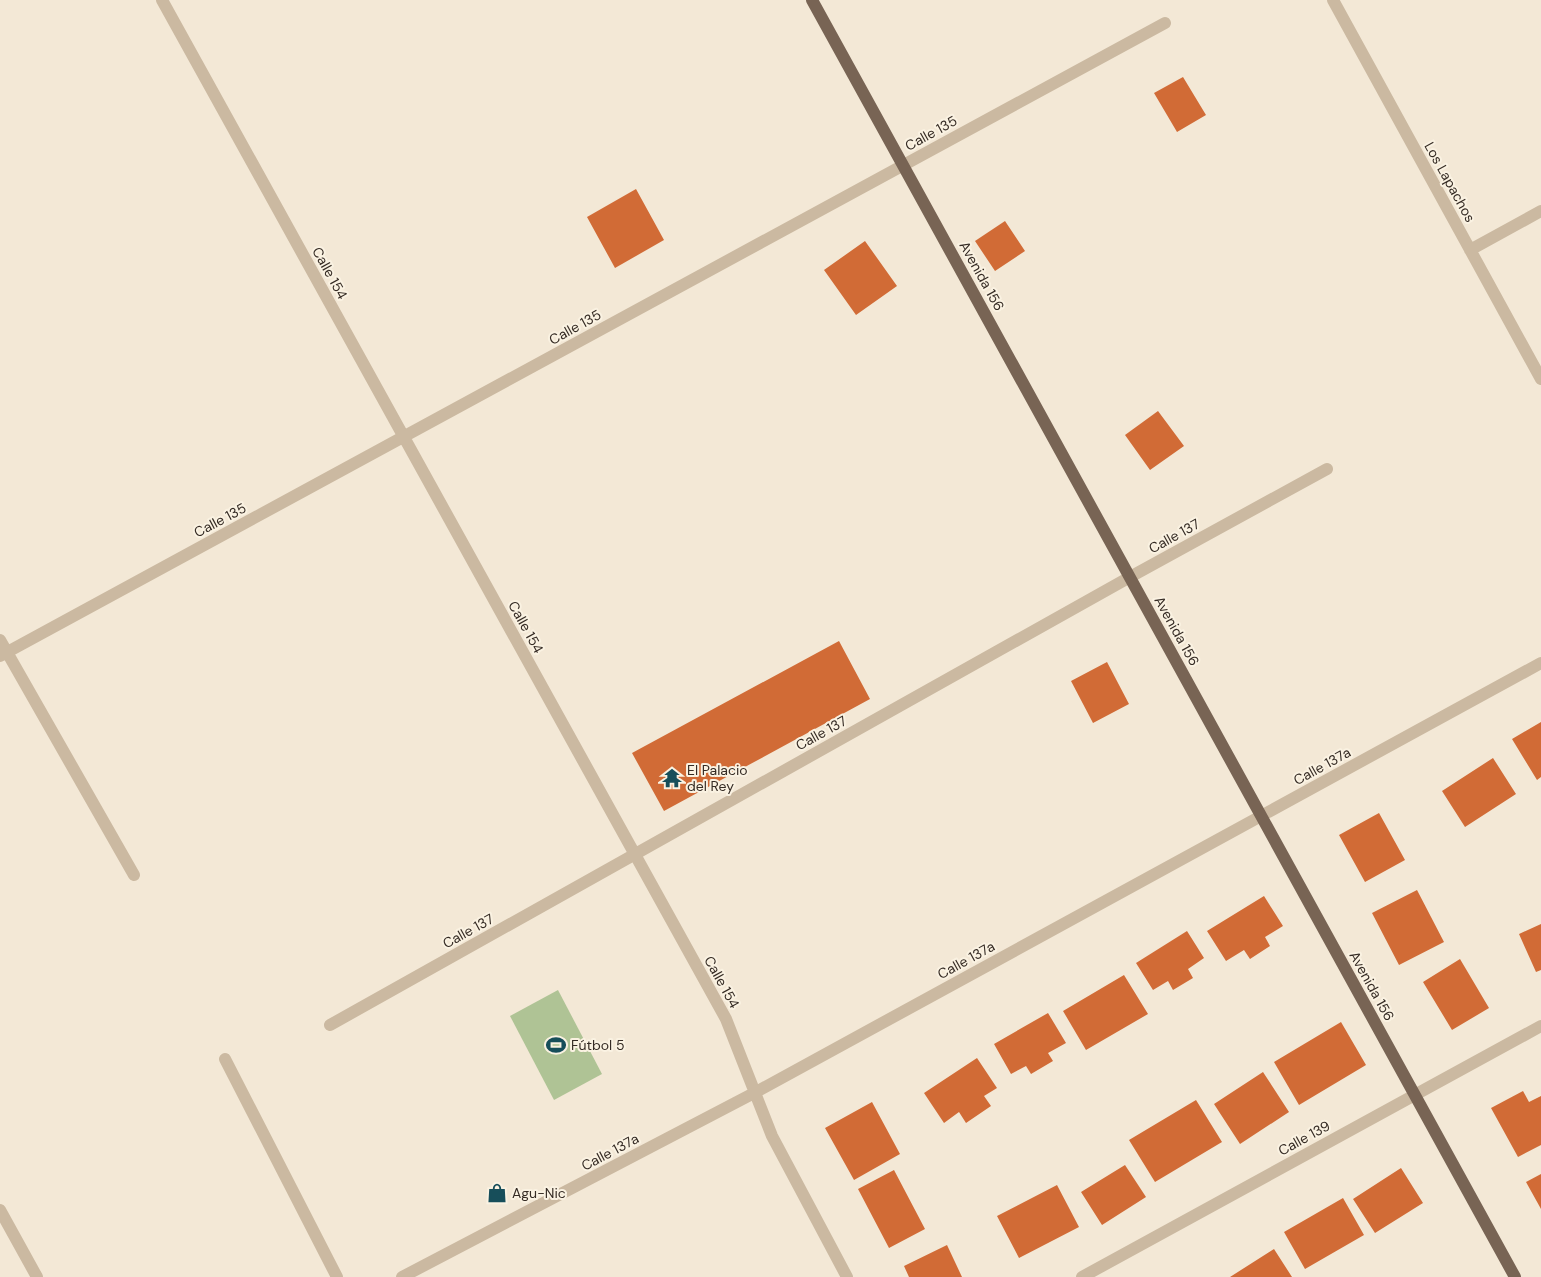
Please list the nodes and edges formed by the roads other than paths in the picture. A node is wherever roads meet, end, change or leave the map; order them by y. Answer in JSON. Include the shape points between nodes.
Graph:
{"nodes":[{"id":1,"x":812,"y":0,"type":"edge"},
{"id":2,"x":1332,"y":0,"type":"edge"},
{"id":3,"x":167,"y":2,"type":"edge"},
{"id":4,"x":1165,"y":23,"type":"dead end"},
{"id":5,"x":903,"y":165,"type":"junction"},
{"id":6,"x":1541,"y":211,"type":"edge"},
{"id":7,"x":1470,"y":250,"type":"junction"},
{"id":8,"x":1541,"y":379,"type":"edge"},
{"id":9,"x":404,"y":437,"type":"junction"},
{"id":10,"x":1327,"y":470,"type":"dead end"},
{"id":11,"x":1130,"y":577,"type":"junction"},
{"id":12,"x":0,"y":640,"type":"edge"},
{"id":13,"x":3,"y":654,"type":"edge"},
{"id":14,"x":1541,"y":663,"type":"edge"},
{"id":15,"x":1261,"y":816,"type":"junction"},
{"id":16,"x":635,"y":855,"type":"junction"},
{"id":17,"x":134,"y":875,"type":"dead end"},
{"id":18,"x":330,"y":1025,"type":"dead end"},
{"id":19,"x":1541,"y":1026,"type":"edge"},
{"id":20,"x":224,"y":1059,"type":"dead end"},
{"id":21,"x":756,"y":1092,"type":"junction"},
{"id":22,"x":1415,"y":1095,"type":"junction"},
{"id":23,"x":0,"y":1210,"type":"edge"},
{"id":24,"x":3,"y":1224,"type":"edge"},
{"id":25,"x":37,"y":1277,"type":"edge"},
{"id":26,"x":337,"y":1277,"type":"edge"},
{"id":27,"x":402,"y":1277,"type":"edge"},
{"id":28,"x":847,"y":1277,"type":"edge"},
{"id":29,"x":1082,"y":1277,"type":"edge"},
{"id":30,"x":1515,"y":1277,"type":"edge"}],
"edges":[{"from":1,"to":5,"type":"main road","name":"Avenida 156"},
{"from":2,"to":7,"type":"street","name":"Los Lapachos"},
{"from":3,"to":9,"type":"street","name":"Calle 154"},
{"from":4,"to":5,"type":"street","name":"Calle 135"},
{"from":5,"to":9,"type":"street","name":"Calle 135"},
{"from":5,"to":11,"type":"main road","name":"Avenida 156"},
{"from":6,"to":7,"type":"street"},
{"from":7,"to":8,"type":"street","name":"Los Lapachos"},
{"from":9,"to":13,"type":"street","name":"Calle 135"},
{"from":9,"to":16,"type":"street","name":"Calle 154"},
{"from":10,"to":11,"type":"street","name":"Calle 137"},
{"from":11,"to":15,"type":"main road","name":"Avenida 156"},
{"from":11,"to":16,"type":"street","name":"Calle 137"},
{"from":12,"to":13,"type":"street"},
{"from":13,"to":17,"type":"street"},
{"from":14,"to":15,"type":"street","name":"Calle 137a"},
{"from":15,"to":21,"type":"street","name":"Calle 137a"},
{"from":15,"to":22,"type":"main road","name":"Avenida 156"},
{"from":16,"to":18,"type":"street","name":"Calle 137"},
{"from":16,"to":21,"type":"street","name":"Calle 154","via":[[726,1019]]},
{"from":19,"to":22,"type":"street","name":"Calle 139"},
{"from":20,"to":26,"type":"street"},
{"from":21,"to":27,"type":"street","name":"Calle 137a"},
{"from":21,"to":28,"type":"street","name":"Calle 154","via":[[772,1136]]},
{"from":22,"to":29,"type":"street","name":"Calle 139"},
{"from":22,"to":30,"type":"main road","name":"Avenida 156"},
{"from":23,"to":24,"type":"street"},
{"from":24,"to":25,"type":"street"}]}
